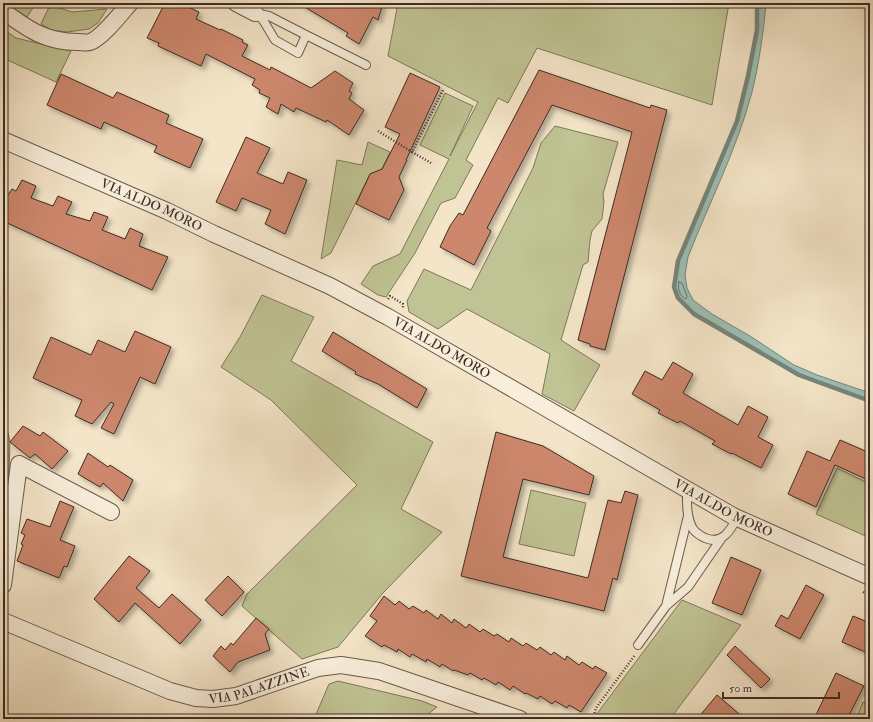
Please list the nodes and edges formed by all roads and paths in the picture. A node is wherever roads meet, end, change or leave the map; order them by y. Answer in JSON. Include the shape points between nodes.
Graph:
{"nodes":[{"id":1,"x":130,"y":3,"type":"edge"},
{"id":2,"x":236,"y":3,"type":"edge"},
{"id":3,"x":3,"y":11,"type":"edge"},
{"id":4,"x":255,"y":13,"type":"junction"},
{"id":5,"x":306,"y":35,"type":"junction"},
{"id":6,"x":366,"y":65,"type":"dead end"},
{"id":7,"x":443,"y":90,"type":"dead end"},
{"id":8,"x":378,"y":131,"type":"dead end"},
{"id":9,"x":3,"y":140,"type":"edge"},
{"id":10,"x":412,"y":152,"type":"junction"},
{"id":11,"x":431,"y":163,"type":"dead end"},
{"id":12,"x":686,"y":489,"type":"junction"},
{"id":13,"x":110,"y":512,"type":"dead end"},
{"id":14,"x":688,"y":516,"type":"junction"},
{"id":15,"x":737,"y":518,"type":"junction"},
{"id":16,"x":721,"y":539,"type":"junction"},
{"id":17,"x":870,"y":577,"type":"edge"},
{"id":18,"x":3,"y":585,"type":"edge"},
{"id":19,"x":666,"y":606,"type":"junction"},
{"id":20,"x":3,"y":621,"type":"edge"},
{"id":21,"x":638,"y":646,"type":"joint"},
{"id":22,"x":520,"y":719,"type":"edge"},
{"id":23,"x":593,"y":719,"type":"edge"}],
"edges":[{"from":1,"to":3,"type":"street","via":[[90,42],[50,39],[28,29]]},
{"from":2,"to":4,"type":"street"},
{"from":4,"to":5,"type":"lane","via":[[269,16]]},
{"from":4,"to":5,"type":"lane","via":[[263,20],[275,40],[298,53]]},
{"from":5,"to":6,"type":"lane"},
{"from":7,"to":10,"type":"path"},
{"from":8,"to":10,"type":"path"},
{"from":9,"to":12,"type":"street","name":"VIA ALDO MORO","via":[[167,211],[330,286],[388,316]]},
{"from":10,"to":11,"type":"path"},
{"from":12,"to":14,"type":"lane"},
{"from":12,"to":15,"type":"street","name":"VIA ALDO MORO"},
{"from":13,"to":18,"type":"street","via":[[19,464]]},
{"from":14,"to":16,"type":"lane","via":[[693,529],[700,536],[712,541]]},
{"from":14,"to":19,"type":"lane"},
{"from":15,"to":16,"type":"lane"},
{"from":15,"to":17,"type":"street","name":"VIA ALDO MORO"},
{"from":16,"to":19,"type":"lane","via":[[688,587]]},
{"from":19,"to":21,"type":"lane"},
{"from":20,"to":22,"type":"street","name":"VIA PALAZZINE","via":[[170,691],[196,698],[236,696],[318,668],[341,665],[379,671]]},
{"from":21,"to":23,"type":"path","via":[[634,657],[596,708]]}]}
